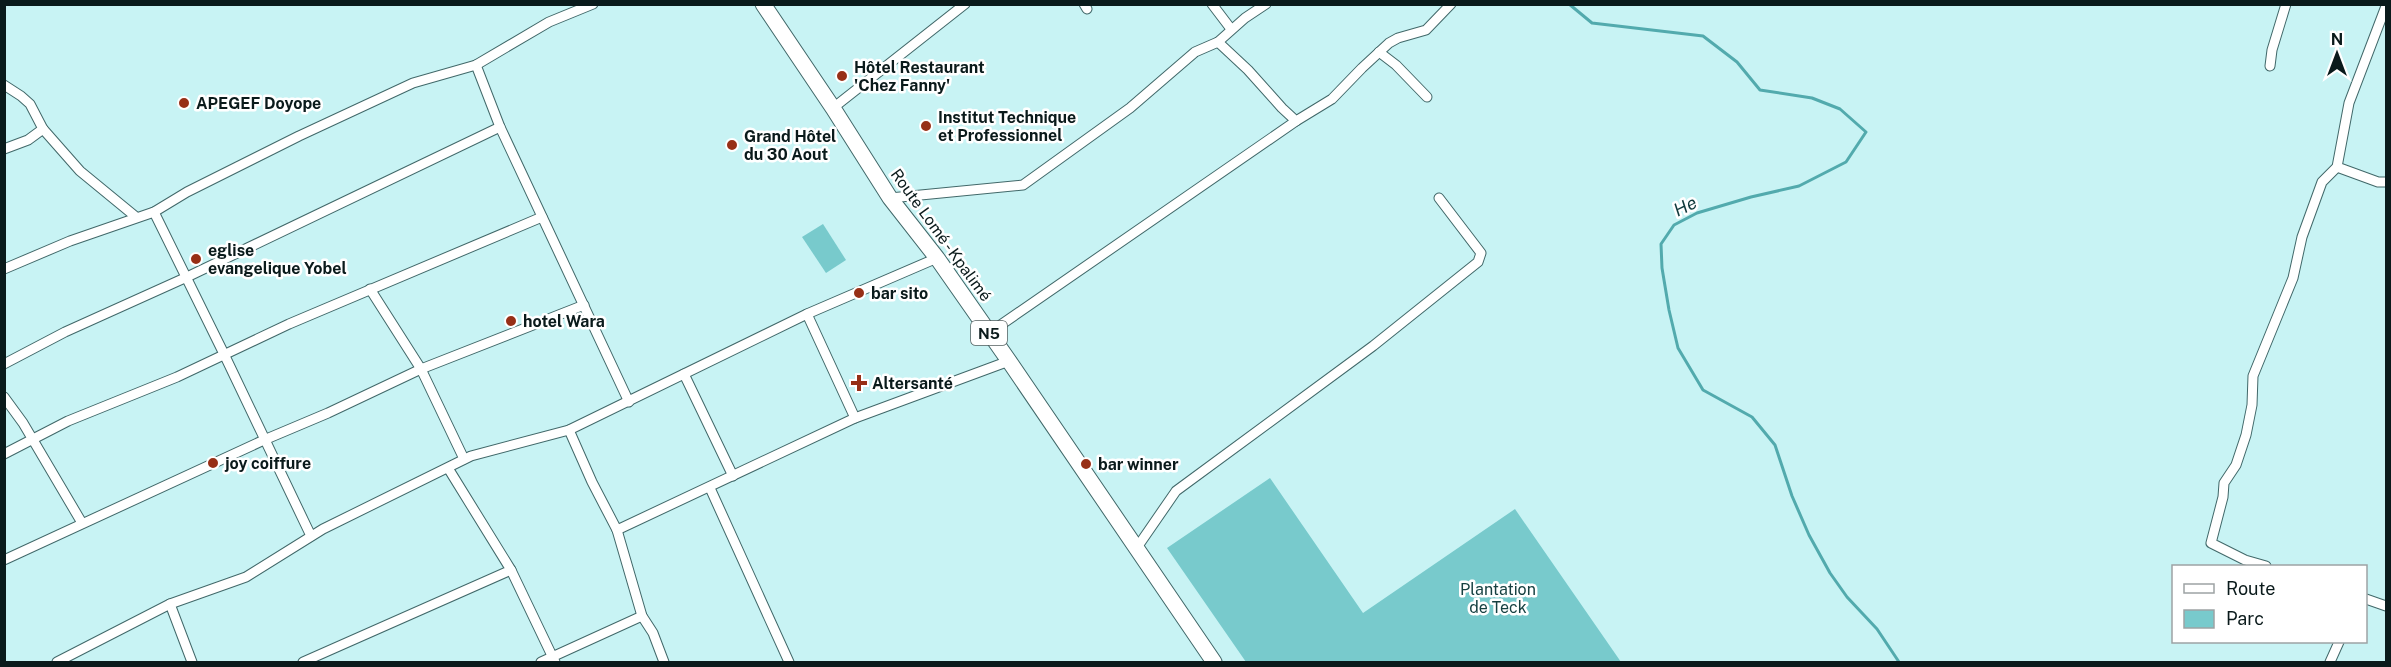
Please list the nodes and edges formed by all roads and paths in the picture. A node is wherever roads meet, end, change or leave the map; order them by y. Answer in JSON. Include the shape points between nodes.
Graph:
{"nodes":[{"id":1,"x":593,"y":4,"type":"edge"},
{"id":2,"x":763,"y":4,"type":"edge"},
{"id":3,"x":965,"y":4,"type":"edge"},
{"id":4,"x":1212,"y":4,"type":"edge"},
{"id":5,"x":1266,"y":4,"type":"edge"},
{"id":6,"x":1452,"y":4,"type":"edge"},
{"id":7,"x":2286,"y":4,"type":"edge"},
{"id":8,"x":2386,"y":6,"type":"edge"},
{"id":9,"x":1231,"y":29,"type":"junction"},
{"id":10,"x":1218,"y":42,"type":"junction"},
{"id":11,"x":1378,"y":52,"type":"junction"},
{"id":12,"x":476,"y":65,"type":"junction"},
{"id":13,"x":2270,"y":66,"type":"dead end"},
{"id":14,"x":4,"y":85,"type":"edge"},
{"id":15,"x":1427,"y":97,"type":"dead end"},
{"id":16,"x":833,"y":108,"type":"junction"},
{"id":17,"x":1296,"y":121,"type":"junction"},
{"id":18,"x":500,"y":127,"type":"junction"},
{"id":19,"x":44,"y":129,"type":"junction"},
{"id":20,"x":4,"y":149,"type":"edge"},
{"id":21,"x":2337,"y":167,"type":"junction"},
{"id":22,"x":2386,"y":182,"type":"edge"},
{"id":23,"x":890,"y":198,"type":"junction"},
{"id":24,"x":1439,"y":198,"type":"dead end"},
{"id":25,"x":153,"y":212,"type":"junction"},
{"id":26,"x":136,"y":217,"type":"junction"},
{"id":27,"x":542,"y":217,"type":"junction"},
{"id":28,"x":937,"y":258,"type":"junction"},
{"id":29,"x":4,"y":269,"type":"edge"},
{"id":30,"x":187,"y":277,"type":"junction"},
{"id":31,"x":370,"y":289,"type":"junction"},
{"id":32,"x":584,"y":305,"type":"junction"},
{"id":33,"x":807,"y":314,"type":"junction"},
{"id":34,"x":989,"y":333,"type":"junction"},
{"id":35,"x":225,"y":354,"type":"junction"},
{"id":36,"x":1009,"y":361,"type":"junction"},
{"id":37,"x":4,"y":364,"type":"edge"},
{"id":38,"x":421,"y":369,"type":"junction"},
{"id":39,"x":684,"y":374,"type":"junction"},
{"id":40,"x":4,"y":397,"type":"edge"},
{"id":41,"x":629,"y":402,"type":"junction"},
{"id":42,"x":855,"y":418,"type":"junction"},
{"id":43,"x":569,"y":429,"type":"junction"},
{"id":44,"x":33,"y":440,"type":"junction"},
{"id":45,"x":264,"y":440,"type":"junction"},
{"id":46,"x":4,"y":454,"type":"edge"},
{"id":47,"x":464,"y":459,"type":"junction"},
{"id":48,"x":448,"y":468,"type":"junction"},
{"id":49,"x":733,"y":476,"type":"junction"},
{"id":50,"x":710,"y":488,"type":"junction"},
{"id":51,"x":82,"y":523,"type":"junction"},
{"id":52,"x":617,"y":530,"type":"junction"},
{"id":53,"x":311,"y":536,"type":"junction"},
{"id":54,"x":1136,"y":549,"type":"junction"},
{"id":55,"x":4,"y":560,"type":"edge"},
{"id":56,"x":2260,"y":565,"type":"edge"},
{"id":57,"x":511,"y":570,"type":"junction"},
{"id":58,"x":2367,"y":599,"type":"edge"},
{"id":59,"x":170,"y":604,"type":"junction"},
{"id":60,"x":2386,"y":606,"type":"edge"},
{"id":61,"x":642,"y":616,"type":"junction"},
{"id":62,"x":2338,"y":643,"type":"edge"},
{"id":63,"x":554,"y":660,"type":"edge"},
{"id":64,"x":57,"y":663,"type":"edge"},
{"id":65,"x":192,"y":663,"type":"edge"},
{"id":66,"x":303,"y":663,"type":"edge"},
{"id":67,"x":541,"y":663,"type":"edge"},
{"id":68,"x":664,"y":663,"type":"edge"},
{"id":69,"x":789,"y":663,"type":"edge"},
{"id":70,"x":1214,"y":663,"type":"edge"},
{"id":71,"x":2330,"y":663,"type":"edge"}],
"edges":[{"from":1,"to":12,"type":"street","via":[[549,22]]},
{"from":2,"to":16,"type":"main road","name":"Route Lomé - Kpalimé","number":"N5"},
{"from":3,"to":16,"type":"street"},
{"from":4,"to":9,"type":"street"},
{"from":5,"to":9,"type":"street"},
{"from":6,"to":11,"type":"street","via":[[1426,30],[1398,38]]},
{"from":7,"to":13,"type":"street"},
{"from":8,"to":21,"type":"street","via":[[2349,104]]},
{"from":9,"to":10,"type":"street"},
{"from":10,"to":17,"type":"street"},
{"from":10,"to":23,"type":"street","via":[[1195,52],[1130,108],[1023,185]]},
{"from":11,"to":15,"type":"street"},
{"from":11,"to":17,"type":"street","via":[[1332,99]]},
{"from":12,"to":18,"type":"street"},
{"from":12,"to":25,"type":"street","via":[[413,82]]},
{"from":14,"to":19,"type":"street","via":[[30,104]]},
{"from":16,"to":23,"type":"main road","name":"Route Lomé - Kpalimé","number":"N5"},
{"from":17,"to":34,"type":"street"},
{"from":18,"to":27,"type":"street"},
{"from":18,"to":30,"type":"street"},
{"from":19,"to":20,"type":"street"},
{"from":19,"to":26,"type":"street","via":[[80,171]]},
{"from":21,"to":22,"type":"street"},
{"from":21,"to":56,"type":"street","via":[[2322,182],[2290,286],[2253,376],[2246,435],[2236,465],[2224,483],[2211,543]]},
{"from":23,"to":28,"type":"main road","name":"Route Lomé - Kpalimé","number":"N5"},
{"from":24,"to":54,"type":"street","via":[[1480,253],[1478,262],[1373,346],[1176,490]]},
{"from":25,"to":26,"type":"street"},
{"from":25,"to":30,"type":"street"},
{"from":26,"to":29,"type":"street"},
{"from":27,"to":31,"type":"street"},
{"from":27,"to":32,"type":"street"},
{"from":28,"to":33,"type":"street"},
{"from":28,"to":34,"type":"main road","name":"Route Lomé - Kpalimé","number":"N5"},
{"from":30,"to":35,"type":"street"},
{"from":30,"to":37,"type":"street"},
{"from":31,"to":35,"type":"street"},
{"from":31,"to":38,"type":"street"},
{"from":32,"to":38,"type":"street"},
{"from":32,"to":41,"type":"street"},
{"from":33,"to":39,"type":"street"},
{"from":33,"to":42,"type":"street"},
{"from":34,"to":36,"type":"main road","name":"Route Lomé - Kpalimé","number":"N5"},
{"from":35,"to":44,"type":"street","via":[[68,421]]},
{"from":35,"to":45,"type":"street"},
{"from":36,"to":42,"type":"street"},
{"from":36,"to":54,"type":"main road","name":"Route Lomé - Kpalimé","number":"N5"},
{"from":38,"to":45,"type":"street"},
{"from":38,"to":47,"type":"street"},
{"from":39,"to":41,"type":"street"},
{"from":39,"to":49,"type":"street"},
{"from":40,"to":44,"type":"street"},
{"from":41,"to":43,"type":"street"},
{"from":42,"to":49,"type":"street"},
{"from":43,"to":47,"type":"street"},
{"from":43,"to":52,"type":"street"},
{"from":44,"to":46,"type":"street"},
{"from":44,"to":51,"type":"street"},
{"from":45,"to":51,"type":"street"},
{"from":45,"to":53,"type":"street"},
{"from":47,"to":48,"type":"street"},
{"from":48,"to":53,"type":"street"},
{"from":48,"to":57,"type":"street"},
{"from":49,"to":50,"type":"street"},
{"from":50,"to":52,"type":"street"},
{"from":50,"to":69,"type":"street"},
{"from":51,"to":55,"type":"street"},
{"from":52,"to":61,"type":"street"},
{"from":53,"to":59,"type":"street","via":[[246,578]]},
{"from":54,"to":70,"type":"main road","name":"Route Lomé - Kpalimé","number":"N5"},
{"from":57,"to":63,"type":"street"},
{"from":57,"to":66,"type":"street"},
{"from":58,"to":60,"type":"street"},
{"from":59,"to":64,"type":"street"},
{"from":59,"to":65,"type":"street"},
{"from":61,"to":63,"type":"street"},
{"from":61,"to":68,"type":"street"},
{"from":62,"to":71,"type":"street"},
{"from":63,"to":67,"type":"street"}]}
